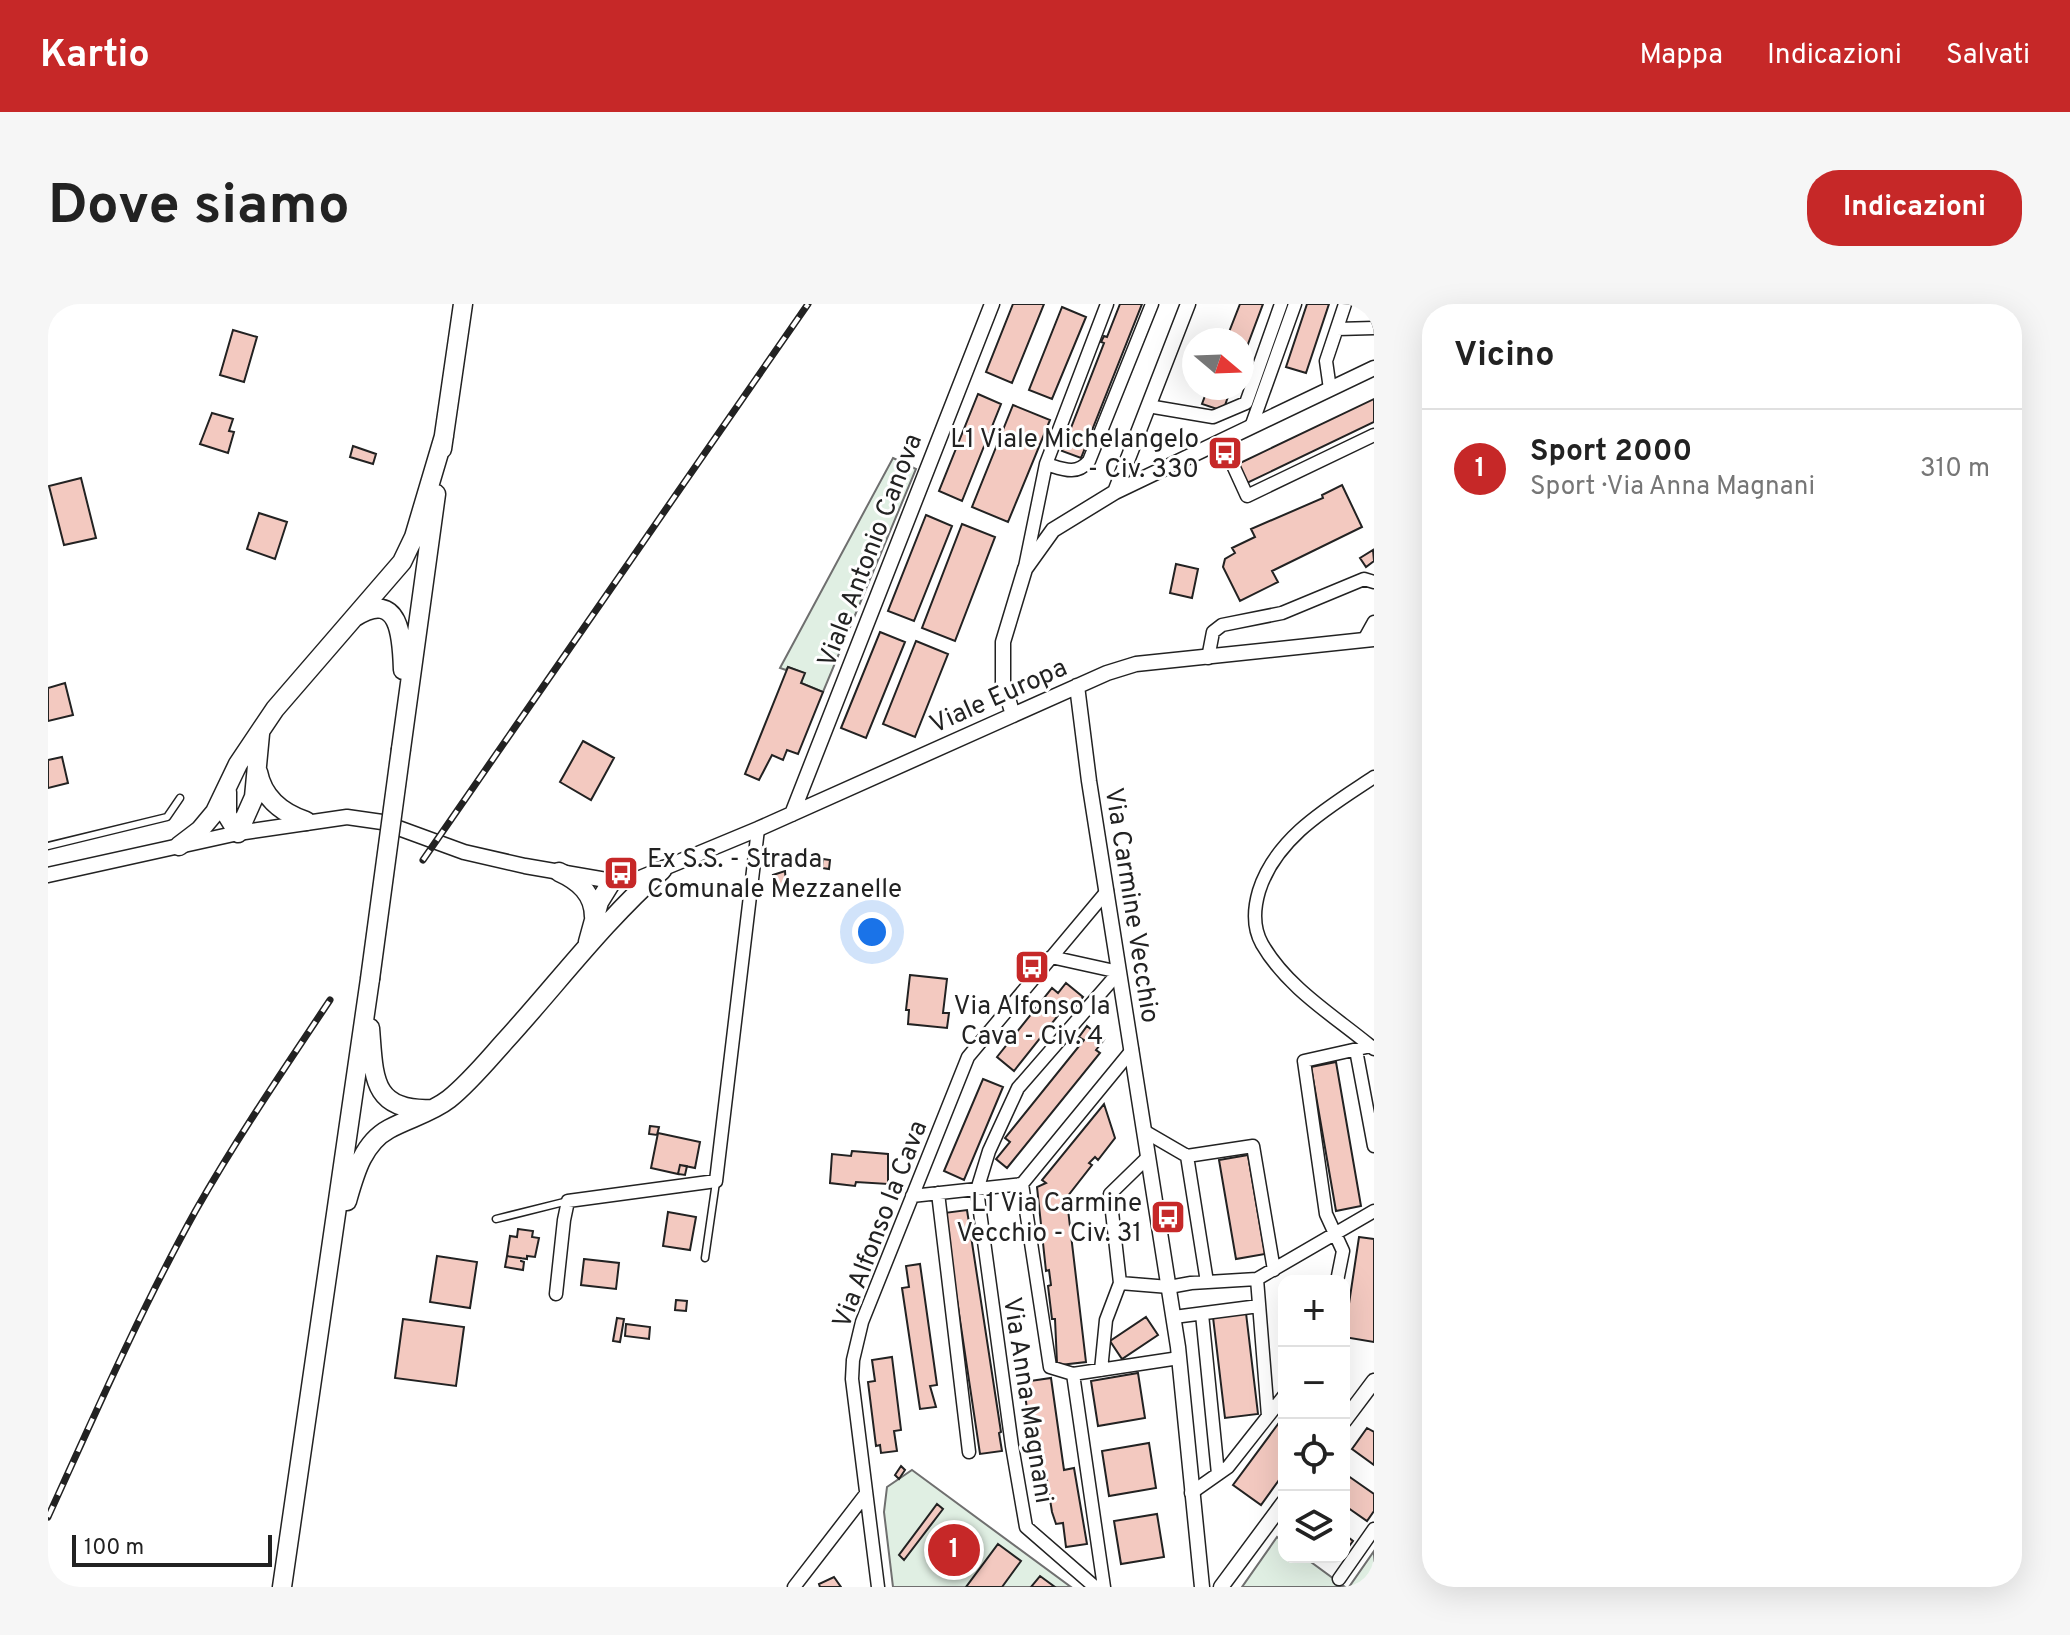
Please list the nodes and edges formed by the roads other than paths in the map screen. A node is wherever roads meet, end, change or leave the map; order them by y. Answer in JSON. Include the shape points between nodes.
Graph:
{"nodes":[{"id":1,"x":463,"y":304,"type":"edge"},
{"id":2,"x":992,"y":304,"type":"edge"},
{"id":3,"x":1107,"y":304,"type":"edge"},
{"id":4,"x":1152,"y":304,"type":"edge"},
{"id":5,"x":1188,"y":304,"type":"edge"},
{"id":6,"x":1281,"y":304,"type":"edge"},
{"id":7,"x":1295,"y":304,"type":"edge"},
{"id":8,"x":1345,"y":304,"type":"edge"},
{"id":9,"x":1374,"y":328,"type":"edge"},
{"id":10,"x":1337,"y":329,"type":"junction"},
{"id":11,"x":1374,"y":368,"type":"edge"},
{"id":12,"x":1330,"y":389,"type":"junction"},
{"id":13,"x":1148,"y":406,"type":"junction"},
{"id":14,"x":1251,"y":427,"type":"junction"},
{"id":15,"x":1374,"y":435,"type":"edge"},
{"id":16,"x":444,"y":436,"type":"junction"},
{"id":17,"x":1231,"y":461,"type":"dead end"},
{"id":18,"x":1046,"y":464,"type":"junction"},
{"id":19,"x":1115,"y":492,"type":"junction"},
{"id":20,"x":1025,"y":569,"type":"junction"},
{"id":21,"x":1374,"y":582,"type":"edge"},
{"id":22,"x":350,"y":621,"type":"junction"},
{"id":23,"x":1374,"y":622,"type":"edge"},
{"id":24,"x":1369,"y":639,"type":"edge"},
{"id":25,"x":1208,"y":658,"type":"junction"},
{"id":26,"x":1077,"y":686,"type":"junction"},
{"id":27,"x":1013,"y":715,"type":"junction"},
{"id":28,"x":405,"y":722,"type":"junction"},
{"id":29,"x":262,"y":728,"type":"junction"},
{"id":30,"x":258,"y":766,"type":"junction"},
{"id":31,"x":1374,"y":777,"type":"edge"},
{"id":32,"x":227,"y":792,"type":"junction"},
{"id":33,"x":180,"y":798,"type":"dead end"},
{"id":34,"x":792,"y":814,"type":"junction"},
{"id":35,"x":306,"y":821,"type":"junction"},
{"id":36,"x":758,"y":829,"type":"junction"},
{"id":37,"x":238,"y":833,"type":"junction"},
{"id":38,"x":48,"y":846,"type":"edge"},
{"id":39,"x":179,"y":846,"type":"junction"},
{"id":40,"x":662,"y":870,"type":"junction"},
{"id":41,"x":559,"y":872,"type":"junction"},
{"id":42,"x":48,"y":875,"type":"edge"},
{"id":43,"x":612,"y":881,"type":"junction"},
{"id":44,"x":1107,"y":891,"type":"junction"},
{"id":45,"x":602,"y":920,"type":"junction"},
{"id":46,"x":1051,"y":957,"type":"junction"},
{"id":47,"x":1119,"y":972,"type":"junction"},
{"id":48,"x":369,"y":986,"type":"junction"},
{"id":49,"x":1373,"y":1048,"type":"edge"},
{"id":50,"x":1132,"y":1050,"type":"junction"},
{"id":51,"x":1356,"y":1050,"type":"junction"},
{"id":52,"x":433,"y":1109,"type":"junction"},
{"id":53,"x":1144,"y":1131,"type":"junction"},
{"id":54,"x":1374,"y":1146,"type":"edge"},
{"id":55,"x":1187,"y":1156,"type":"junction"},
{"id":56,"x":1148,"y":1157,"type":"junction"},
{"id":57,"x":716,"y":1181,"type":"junction"},
{"id":58,"x":1022,"y":1184,"type":"junction"},
{"id":59,"x":977,"y":1190,"type":"junction"},
{"id":60,"x":938,"y":1193,"type":"junction"},
{"id":61,"x":912,"y":1196,"type":"junction"},
{"id":62,"x":568,"y":1201,"type":"junction"},
{"id":63,"x":1374,"y":1211,"type":"edge"},
{"id":64,"x":496,"y":1219,"type":"dead end"},
{"id":65,"x":1334,"y":1235,"type":"junction"},
{"id":66,"x":705,"y":1258,"type":"dead end"},
{"id":67,"x":1274,"y":1270,"type":"junction"},
{"id":68,"x":1338,"y":1275,"type":"edge"},
{"id":69,"x":1257,"y":1279,"type":"junction"},
{"id":70,"x":1207,"y":1282,"type":"junction"},
{"id":71,"x":1120,"y":1283,"type":"junction"},
{"id":72,"x":325,"y":1285,"type":"junction"},
{"id":73,"x":1169,"y":1287,"type":"junction"},
{"id":74,"x":556,"y":1294,"type":"dead end"},
{"id":75,"x":1259,"y":1306,"type":"junction"},
{"id":76,"x":1202,"y":1314,"type":"junction"},
{"id":77,"x":1174,"y":1317,"type":"junction"},
{"id":78,"x":1179,"y":1358,"type":"junction"},
{"id":79,"x":1101,"y":1370,"type":"junction"},
{"id":80,"x":1073,"y":1374,"type":"junction"},
{"id":81,"x":1374,"y":1381,"type":"edge"},
{"id":82,"x":1278,"y":1404,"type":"edge"},
{"id":83,"x":1268,"y":1416,"type":"junction"},
{"id":84,"x":1346,"y":1419,"type":"edge"},
{"id":85,"x":969,"y":1452,"type":"dead end"},
{"id":86,"x":1218,"y":1474,"type":"junction"},
{"id":87,"x":1191,"y":1493,"type":"junction"},
{"id":88,"x":865,"y":1495,"type":"junction"},
{"id":89,"x":1278,"y":1510,"type":"edge"},
{"id":90,"x":1374,"y":1529,"type":"edge"},
{"id":91,"x":1339,"y":1579,"type":"dead end"},
{"id":92,"x":282,"y":1587,"type":"edge"},
{"id":93,"x":794,"y":1587,"type":"edge"},
{"id":94,"x":878,"y":1587,"type":"edge"},
{"id":95,"x":1095,"y":1587,"type":"edge"},
{"id":96,"x":1104,"y":1587,"type":"edge"},
{"id":97,"x":1202,"y":1587,"type":"edge"},
{"id":98,"x":1221,"y":1587,"type":"edge"}],
"edges":[{"from":1,"to":16,"type":"main road"},
{"from":2,"to":34,"type":"street","name":"Viale Antonio Canova"},
{"from":3,"to":18,"type":"street"},
{"from":4,"to":18,"type":"street","via":[[1089,461],[1073,472]]},
{"from":5,"to":13,"type":"street"},
{"from":6,"to":13,"type":"street","via":[[1246,403],[1213,417]]},
{"from":7,"to":14,"type":"street"},
{"from":8,"to":10,"type":"street"},
{"from":9,"to":10,"type":"street"},
{"from":10,"to":12,"type":"street","via":[[1326,361]]},
{"from":11,"to":12,"type":"street"},
{"from":12,"to":14,"type":"street"},
{"from":13,"to":19,"type":"street"},
{"from":14,"to":19,"type":"street"},
{"from":15,"to":17,"type":"street","via":[[1247,496]]},
{"from":16,"to":22,"type":"main road","via":[[407,554]]},
{"from":16,"to":28,"type":"main road"},
{"from":18,"to":20,"type":"street"},
{"from":19,"to":20,"type":"street","via":[[1053,530]]},
{"from":20,"to":27,"type":"street","via":[[1003,642],[1003,682]]},
{"from":21,"to":25,"type":"street","via":[[1364,579],[1282,613],[1222,625],[1213,632]]},
{"from":22,"to":28,"type":"main road","via":[[373,609],[391,613],[399,623]]},
{"from":22,"to":29,"type":"main road"},
{"from":23,"to":24,"type":"street"},
{"from":24,"to":25,"type":"street","name":"Viale Europa"},
{"from":25,"to":26,"type":"street","name":"Viale Europa","via":[[1136,664]]},
{"from":26,"to":27,"type":"street","name":"Viale Europa"},
{"from":26,"to":44,"type":"street","name":"Via Carmine Vecchio"},
{"from":27,"to":34,"type":"street","name":"Viale Europa"},
{"from":28,"to":48,"type":"main road","bridge":true},
{"from":29,"to":30,"type":"main road"},
{"from":29,"to":32,"type":"main road"},
{"from":30,"to":35,"type":"main road","via":[[268,797]]},
{"from":30,"to":37,"type":"main road","via":[[251,807]]},
{"from":31,"to":49,"type":"street","via":[[1286,842],[1265,872],[1254,910],[1261,943],[1284,972]]},
{"from":32,"to":37,"type":"main road","via":[[227,815]]},
{"from":32,"to":39,"type":"main road","via":[[208,822]]},
{"from":33,"to":38,"type":"lane","via":[[167,817]]},
{"from":34,"to":36,"type":"street","name":"Viale Europa"},
{"from":35,"to":37,"type":"street","name":"Viale Europa"},
{"from":35,"to":41,"type":"street","name":"Viale Europa","via":[[370,819],[464,852]]},
{"from":36,"to":40,"type":"street","name":"Viale Europa"},
{"from":36,"to":57,"type":"street"},
{"from":37,"to":39,"type":"street","name":"Viale Europa"},
{"from":39,"to":42,"type":"street","name":"Viale Europa"},
{"from":40,"to":43,"type":"street","name":"Viale Europa"},
{"from":40,"to":45,"type":"main road"},
{"from":41,"to":43,"type":"street","name":"Viale Europa"},
{"from":41,"to":45,"type":"main road","via":[[585,889]]},
{"from":43,"to":45,"type":"main road","via":[[602,896]]},
{"from":44,"to":46,"type":"street","name":"Via Alfonso la Cava"},
{"from":44,"to":47,"type":"street","name":"Via Carmine Vecchio"},
{"from":45,"to":52,"type":"main road","via":[[540,1002],[472,1077]]},
{"from":46,"to":47,"type":"street"},
{"from":46,"to":61,"type":"street","name":"Via Alfonso la Cava","via":[[968,1057]]},
{"from":47,"to":50,"type":"street","name":"Via Carmine Vecchio"},
{"from":47,"to":59,"type":"street","via":[[1018,1088]]},
{"from":48,"to":52,"type":"main road","via":[[379,1089],[398,1106]]},
{"from":48,"to":72,"type":"main road"},
{"from":49,"to":51,"type":"street"},
{"from":50,"to":53,"type":"street","name":"Via Carmine Vecchio"},
{"from":50,"to":58,"type":"street"},
{"from":51,"to":54,"type":"street"},
{"from":51,"to":65,"type":"street","via":[[1304,1061],[1326,1214]]},
{"from":52,"to":72,"type":"main road","via":[[389,1129],[367,1148]]},
{"from":53,"to":55,"type":"street"},
{"from":53,"to":56,"type":"street","name":"Via Carmine Vecchio"},
{"from":55,"to":67,"type":"street","via":[[1253,1146]]},
{"from":55,"to":70,"type":"street"},
{"from":56,"to":71,"type":"street","via":[[1110,1194]]},
{"from":56,"to":73,"type":"street","name":"Via Carmine Vecchio"},
{"from":57,"to":62,"type":"street"},
{"from":57,"to":66,"type":"lane"},
{"from":58,"to":59,"type":"street"},
{"from":58,"to":80,"type":"street","via":[[1050,1367]]},
{"from":59,"to":60,"type":"street"},
{"from":59,"to":95,"type":"street","name":"Via Anna Magnani","via":[[1026,1527]]},
{"from":60,"to":61,"type":"street"},
{"from":60,"to":85,"type":"street","name":"Via Alfonso la Cava"},
{"from":61,"to":88,"type":"street","name":"Via Alfonso la Cava","via":[[862,1322],[853,1360]]},
{"from":62,"to":64,"type":"lane"},
{"from":62,"to":74,"type":"street"},
{"from":63,"to":65,"type":"street"},
{"from":65,"to":67,"type":"street"},
{"from":65,"to":68,"type":"street","via":[[1343,1251]]},
{"from":67,"to":69,"type":"street"},
{"from":69,"to":70,"type":"street"},
{"from":69,"to":75,"type":"street"},
{"from":70,"to":73,"type":"street"},
{"from":71,"to":73,"type":"street"},
{"from":71,"to":79,"type":"street","via":[[1106,1320]]},
{"from":72,"to":92,"type":"main road"},
{"from":73,"to":77,"type":"street","name":"Via Carmine Vecchio"},
{"from":75,"to":76,"type":"street"},
{"from":75,"to":83,"type":"street"},
{"from":76,"to":77,"type":"street"},
{"from":76,"to":86,"type":"street"},
{"from":77,"to":78,"type":"street","name":"Via Carmine Vecchio"},
{"from":78,"to":79,"type":"street"},
{"from":78,"to":87,"type":"street","name":"Via Carmine Vecchio"},
{"from":79,"to":80,"type":"street"},
{"from":80,"to":96,"type":"street"},
{"from":81,"to":84,"type":"street"},
{"from":82,"to":83,"type":"street"},
{"from":83,"to":86,"type":"street"},
{"from":86,"to":87,"type":"street"},
{"from":87,"to":97,"type":"street","name":"Via Carmine Vecchio"},
{"from":88,"to":93,"type":"street"},
{"from":88,"to":94,"type":"street","name":"Via Alfonso la Cava"},
{"from":89,"to":98,"type":"street"},
{"from":90,"to":91,"type":"street"}]}
